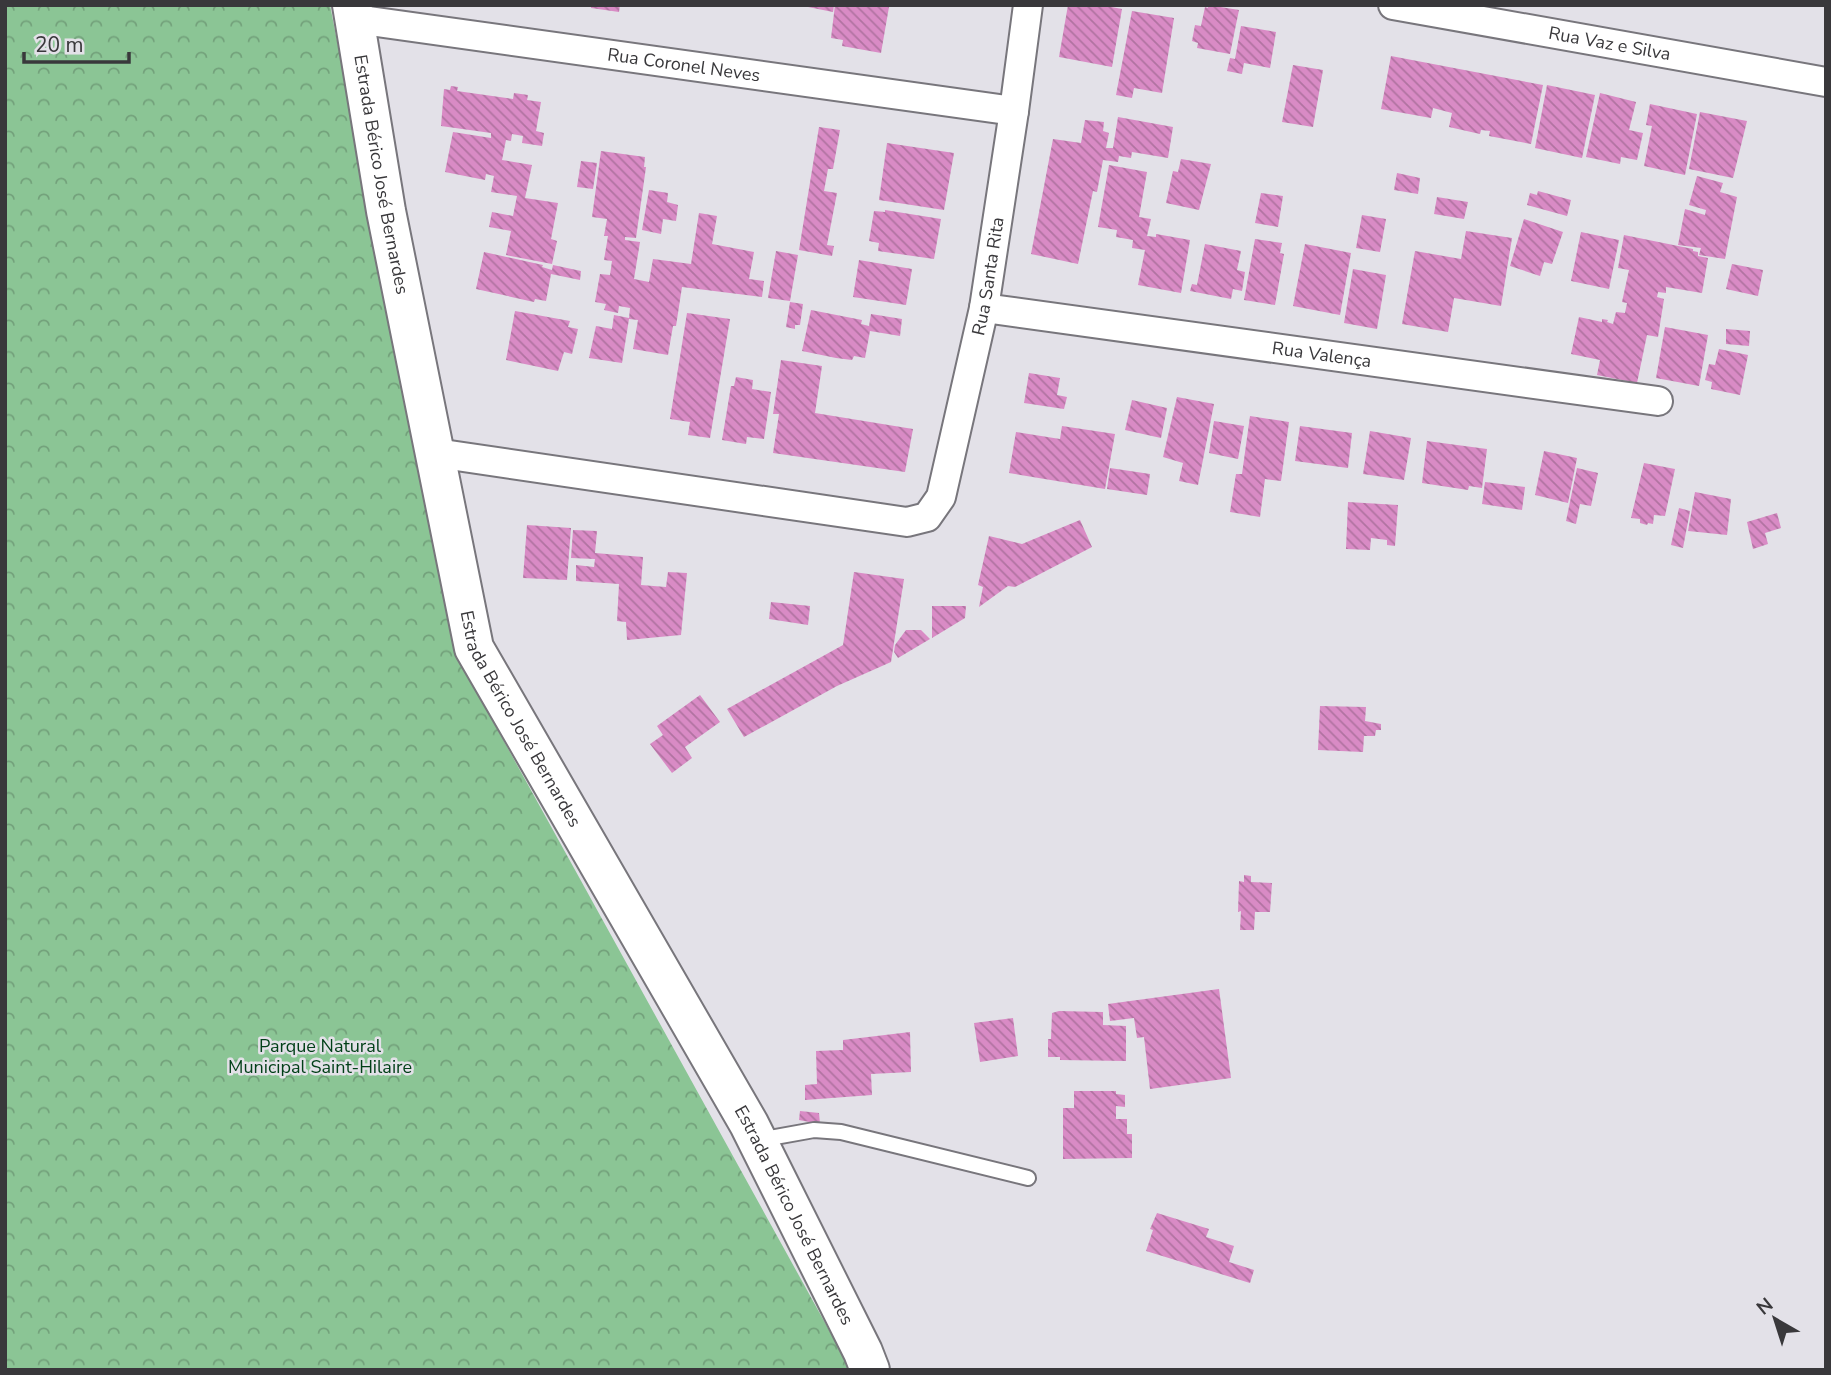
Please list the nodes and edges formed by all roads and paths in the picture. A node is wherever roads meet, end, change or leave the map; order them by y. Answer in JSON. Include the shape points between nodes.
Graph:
{"nodes":[{"id":1,"x":1027,"y":5,"type":"edge"},
{"id":2,"x":1393,"y":5,"type":"edge"},
{"id":3,"x":353,"y":12,"type":"edge"},
{"id":4,"x":1826,"y":82,"type":"edge"},
{"id":5,"x":1014,"y":111,"type":"junction"},
{"id":6,"x":984,"y":308,"type":"junction"},
{"id":7,"x":1658,"y":401,"type":"dead end"},
{"id":8,"x":436,"y":453,"type":"junction"},
{"id":9,"x":757,"y":1140,"type":"junction"},
{"id":10,"x":1028,"y":1178,"type":"dead end"},
{"id":11,"x":870,"y":1370,"type":"edge"}],
"edges":[{"from":1,"to":5,"type":"street","name":"Rua Santa Rita"},
{"from":2,"to":4,"type":"street","name":"Rua Vaz e Silva"},
{"from":3,"to":5,"type":"street","name":"Rua Coronel Neves"},
{"from":3,"to":8,"type":"main road","name":"Estrada Bérico José Bernardes","via":[[386,211]]},
{"from":5,"to":6,"type":"street","name":"Rua Santa Rita"},
{"from":6,"to":7,"type":"street","name":"Rua Valença"},
{"from":6,"to":8,"type":"street","name":"Rua Santa Rita","via":[[942,498],[928,517],[907,522]]},
{"from":8,"to":9,"type":"main road","name":"Estrada Bérico José Bernardes","via":[[474,648]]},
{"from":9,"to":10,"type":"lane","via":[[814,1130],[841,1132]]},
{"from":9,"to":11,"type":"main road","name":"Estrada Bérico José Bernardes"}]}
